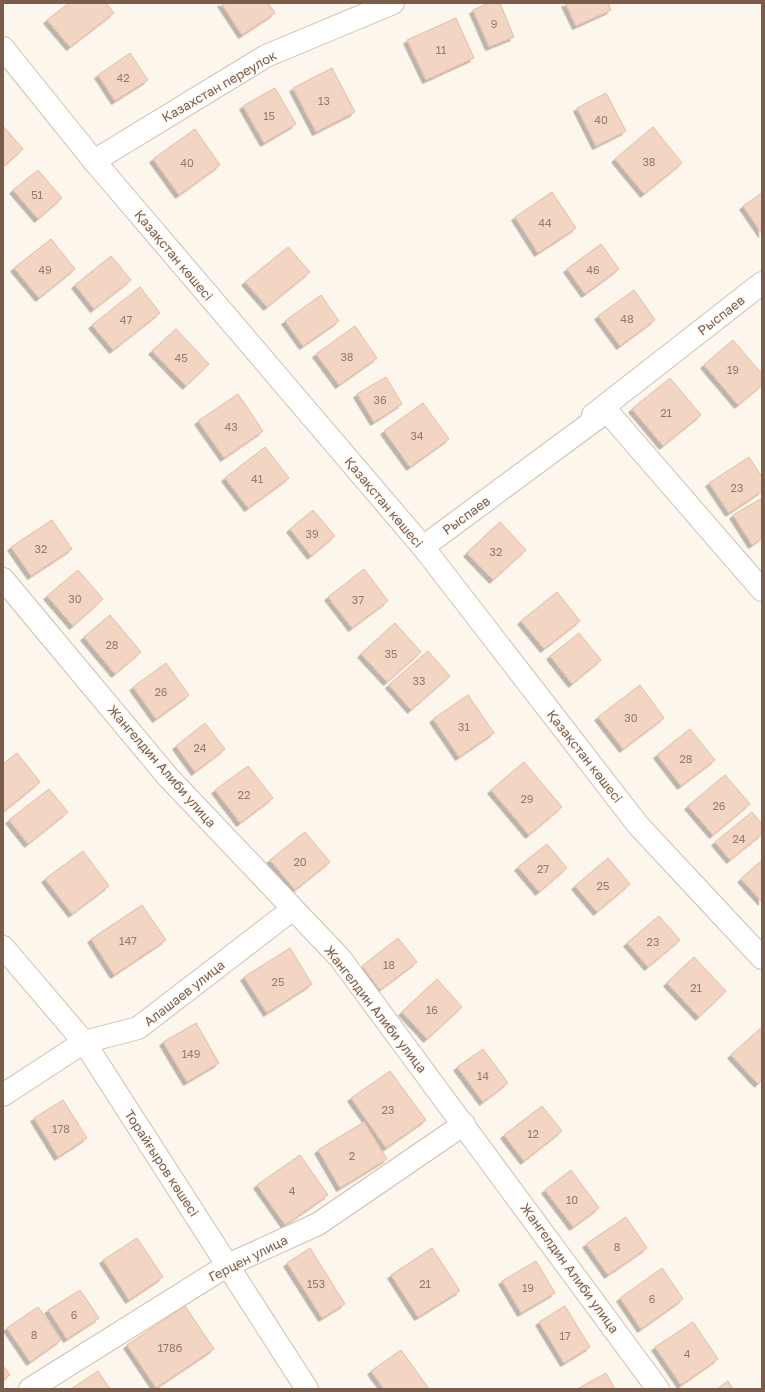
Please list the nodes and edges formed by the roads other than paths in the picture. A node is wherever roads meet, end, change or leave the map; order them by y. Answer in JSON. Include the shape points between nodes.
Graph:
{"nodes":[{"id":1,"x":393,"y":3,"type":"edge"},
{"id":2,"x":3,"y":48,"type":"edge"},
{"id":3,"x":94,"y":161,"type":"junction"},
{"id":4,"x":762,"y":283,"type":"edge"},
{"id":5,"x":423,"y":547,"type":"junction"},
{"id":6,"x":3,"y":579,"type":"edge"},
{"id":7,"x":762,"y":590,"type":"edge"},
{"id":8,"x":293,"y":909,"type":"junction"},
{"id":9,"x":3,"y":947,"type":"edge"},
{"id":10,"x":762,"y":958,"type":"edge"},
{"id":11,"x":84,"y":1042,"type":"junction"},
{"id":12,"x":3,"y":1095,"type":"edge"},
{"id":13,"x":464,"y":1124,"type":"junction"},
{"id":14,"x":228,"y":1265,"type":"junction"},
{"id":15,"x":30,"y":1389,"type":"edge"},
{"id":16,"x":307,"y":1389,"type":"edge"},
{"id":17,"x":658,"y":1389,"type":"edge"}],
"edges":[{"from":1,"to":3,"type":"street","name":"Казахстан переулок","via":[[266,56]]},
{"from":2,"to":3,"type":"street","name":"Қазақстан көшесі"},
{"from":3,"to":5,"type":"street","name":"Қазақстан көшесі"},
{"from":4,"to":5,"type":"street","name":"Рыспаев"},
{"from":5,"to":7,"type":"street","name":"Рыспаев","via":[[608,411]]},
{"from":5,"to":10,"type":"street","name":"Қазақстан көшесі","via":[[638,825]]},
{"from":6,"to":8,"type":"street","name":"Жангелдин Алиби улица","via":[[168,777]]},
{"from":8,"to":11,"type":"street","name":"Алашаев улица","via":[[138,1028]]},
{"from":8,"to":13,"type":"street","name":"Жангелдин Алиби улица","via":[[340,958]]},
{"from":9,"to":11,"type":"street","name":"Торайғыров көшесі"},
{"from":11,"to":12,"type":"street","name":"Алашаев улица"},
{"from":11,"to":14,"type":"street","name":"Торайғыров көшесі"},
{"from":13,"to":14,"type":"street","name":"Герцен улица","via":[[318,1224]]},
{"from":13,"to":17,"type":"street","name":"Жангелдин Алиби улица"},
{"from":14,"to":15,"type":"street","name":"Герцен улица"},
{"from":14,"to":16,"type":"street","name":"Торайғыров көшесі"}]}
